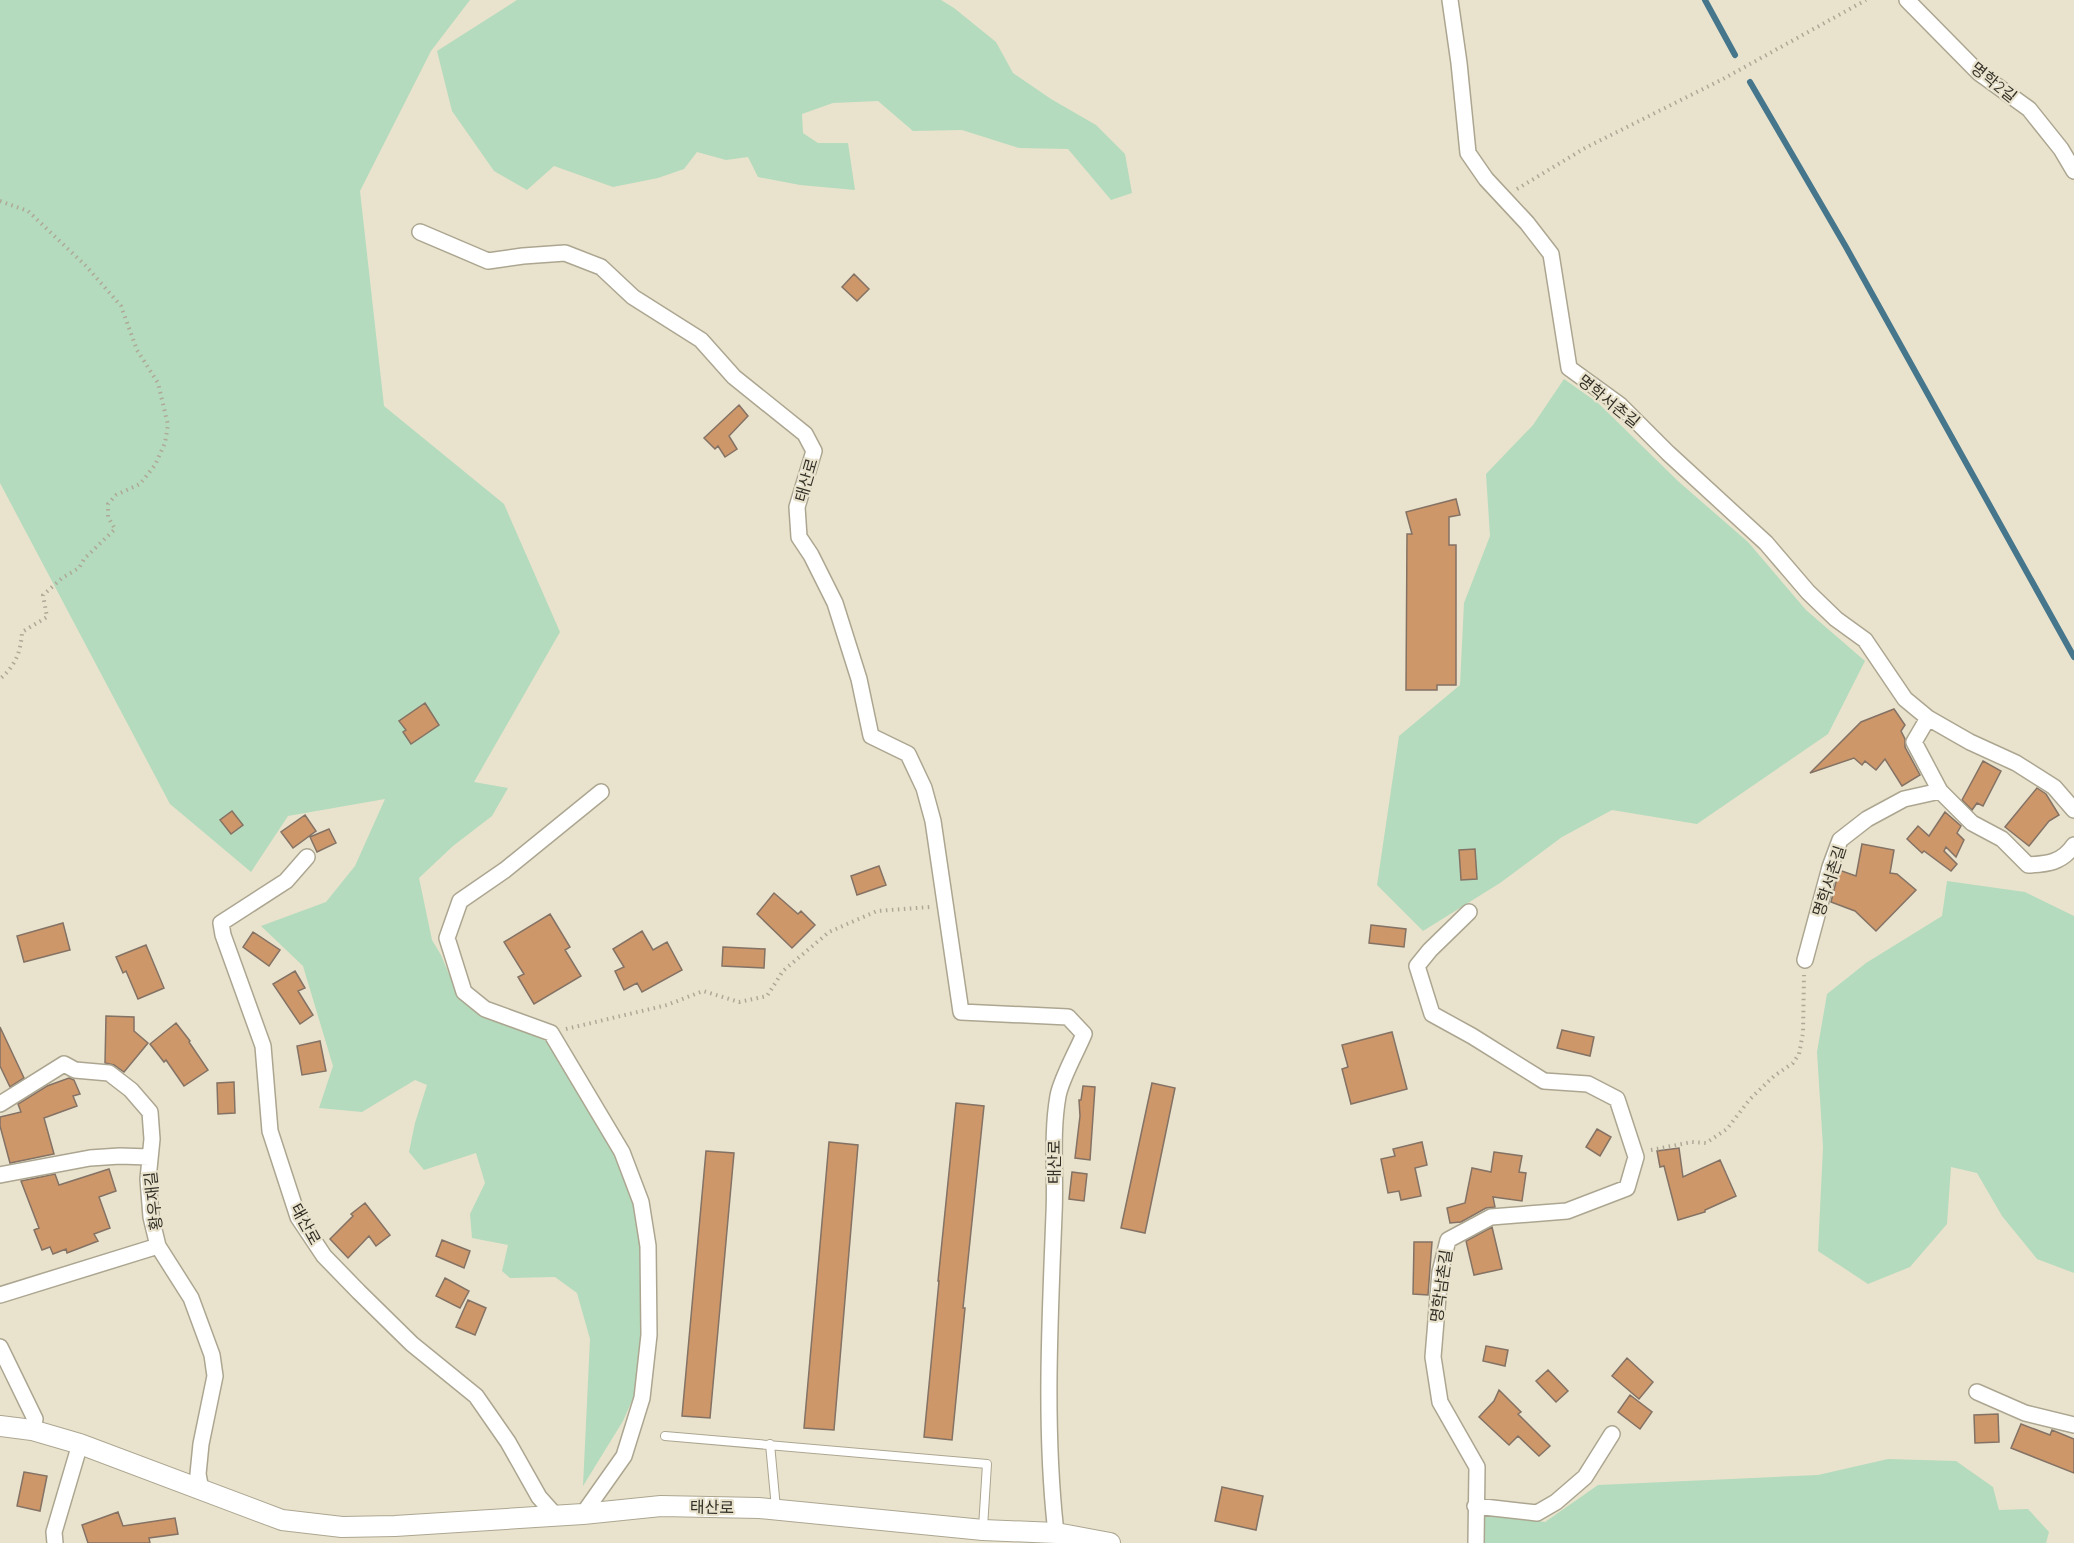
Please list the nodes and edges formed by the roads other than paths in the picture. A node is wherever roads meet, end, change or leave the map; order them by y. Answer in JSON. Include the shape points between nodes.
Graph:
{"nodes":[{"id":1,"x":1450,"y":0,"type":"edge"},
{"id":2,"x":1907,"y":0,"type":"edge"},
{"id":3,"x":2074,"y":171,"type":"edge"},
{"id":4,"x":420,"y":232,"type":"dead end"},
{"id":5,"x":1928,"y":718,"type":"junction"},
{"id":6,"x":1940,"y":791,"type":"junction"},
{"id":7,"x":601,"y":792,"type":"dead end"},
{"id":8,"x":2074,"y":810,"type":"edge"},
{"id":9,"x":2074,"y":845,"type":"edge"},
{"id":10,"x":306,"y":857,"type":"dead end"},
{"id":11,"x":1469,"y":912,"type":"dead end"},
{"id":12,"x":1805,"y":960,"type":"road end"},
{"id":13,"x":0,"y":1104,"type":"edge"},
{"id":14,"x":149,"y":1157,"type":"junction"},
{"id":15,"x":0,"y":1175,"type":"edge"},
{"id":16,"x":158,"y":1246,"type":"junction"},
{"id":17,"x":0,"y":1295,"type":"edge"},
{"id":18,"x":0,"y":1347,"type":"edge"},
{"id":19,"x":1977,"y":1392,"type":"dead end"},
{"id":20,"x":2074,"y":1425,"type":"edge"},
{"id":21,"x":0,"y":1426,"type":"edge"},
{"id":22,"x":32,"y":1430,"type":"junction"},
{"id":23,"x":1612,"y":1434,"type":"dead end"},
{"id":24,"x":665,"y":1436,"type":"dead end"},
{"id":25,"x":80,"y":1444,"type":"junction"},
{"id":26,"x":770,"y":1444,"type":"junction"},
{"id":27,"x":201,"y":1490,"type":"junction"},
{"id":28,"x":1475,"y":1506,"type":"junction"},
{"id":29,"x":777,"y":1510,"type":"junction"},
{"id":30,"x":582,"y":1514,"type":"junction"},
{"id":31,"x":556,"y":1516,"type":"junction"},
{"id":32,"x":983,"y":1530,"type":"junction"},
{"id":33,"x":1056,"y":1533,"type":"junction"},
{"id":34,"x":55,"y":1543,"type":"edge"},
{"id":35,"x":1110,"y":1543,"type":"edge"},
{"id":36,"x":1476,"y":1543,"type":"edge"}],
"edges":[{"from":1,"to":5,"type":"street","name":"명학서촌길","via":[[1468,153],[1551,254],[1569,368],[1620,405],[1766,543],[1808,592],[1865,640],[1905,699]]},
{"from":2,"to":3,"type":"street","name":"명학2길","via":[[1979,73],[2029,110]]},
{"from":4,"to":33,"type":"street","name":"태산로","via":[[488,261],[565,253],[601,267],[633,297],[701,340],[734,377],[805,434],[814,451],[797,507],[799,537],[835,603],[872,736],[908,754],[924,788],[933,820],[961,1012],[1068,1017],[1084,1034],[1058,1094],[1053,1155],[1049,1425]]},
{"from":5,"to":6,"type":"street","via":[[1914,742]]},
{"from":5,"to":8,"type":"street","name":"명학서촌길","via":[[2016,763],[2054,787]]},
{"from":6,"to":9,"type":"street","via":[[1972,824],[2002,839],[2028,865],[2050,864],[2069,853]]},
{"from":6,"to":12,"type":"street","name":"명학서촌길","via":[[1904,799],[1866,819],[1840,840]]},
{"from":7,"to":30,"type":"street","via":[[460,901],[447,938],[464,992],[485,1010],[551,1033],[622,1152],[641,1202],[648,1246],[649,1335],[642,1398],[624,1456]]},
{"from":10,"to":31,"type":"street","name":"태산로","via":[[286,881],[221,923],[263,1046],[270,1131],[298,1217],[324,1256],[412,1344],[476,1396],[508,1442],[538,1497]]},
{"from":11,"to":28,"type":"street","name":"명학남촌길","via":[[1417,966],[1431,1014],[1544,1081],[1588,1084],[1617,1099],[1636,1157],[1627,1188],[1567,1211],[1491,1217],[1448,1240],[1440,1272],[1433,1358],[1440,1402],[1477,1467]]},
{"from":13,"to":14,"type":"street","name":"황우재길","via":[[64,1065],[109,1073],[150,1112]]},
{"from":14,"to":15,"type":"street","via":[[90,1158]]},
{"from":14,"to":16,"type":"street","name":"황우재길","via":[[151,1217]]},
{"from":16,"to":17,"type":"street"},
{"from":16,"to":27,"type":"street","name":"황우재길","via":[[190,1298],[212,1355],[215,1376],[201,1444]]},
{"from":18,"to":22,"type":"street","via":[[35,1419]]},
{"from":19,"to":20,"type":"street","via":[[2025,1413]]},
{"from":21,"to":22,"type":"street","name":"태산로"},
{"from":22,"to":25,"type":"street","name":"태산로"},
{"from":23,"to":28,"type":"street","via":[[1585,1477],[1537,1513]]},
{"from":24,"to":26,"type":"lane"},
{"from":25,"to":27,"type":"street","name":"태산로"},
{"from":25,"to":34,"type":"street","via":[[54,1532]]},
{"from":26,"to":29,"type":"lane"},
{"from":26,"to":32,"type":"lane","via":[[987,1464]]},
{"from":27,"to":31,"type":"street","name":"태산로","via":[[282,1520],[342,1527]]},
{"from":28,"to":36,"type":"street","name":"명학남촌길"},
{"from":29,"to":30,"type":"street","name":"태산로","via":[[661,1506]]},
{"from":29,"to":32,"type":"street","name":"태산로"},
{"from":30,"to":31,"type":"street","name":"태산로"},
{"from":32,"to":33,"type":"street","name":"태산로"},
{"from":33,"to":35,"type":"street","name":"태산로"}]}
